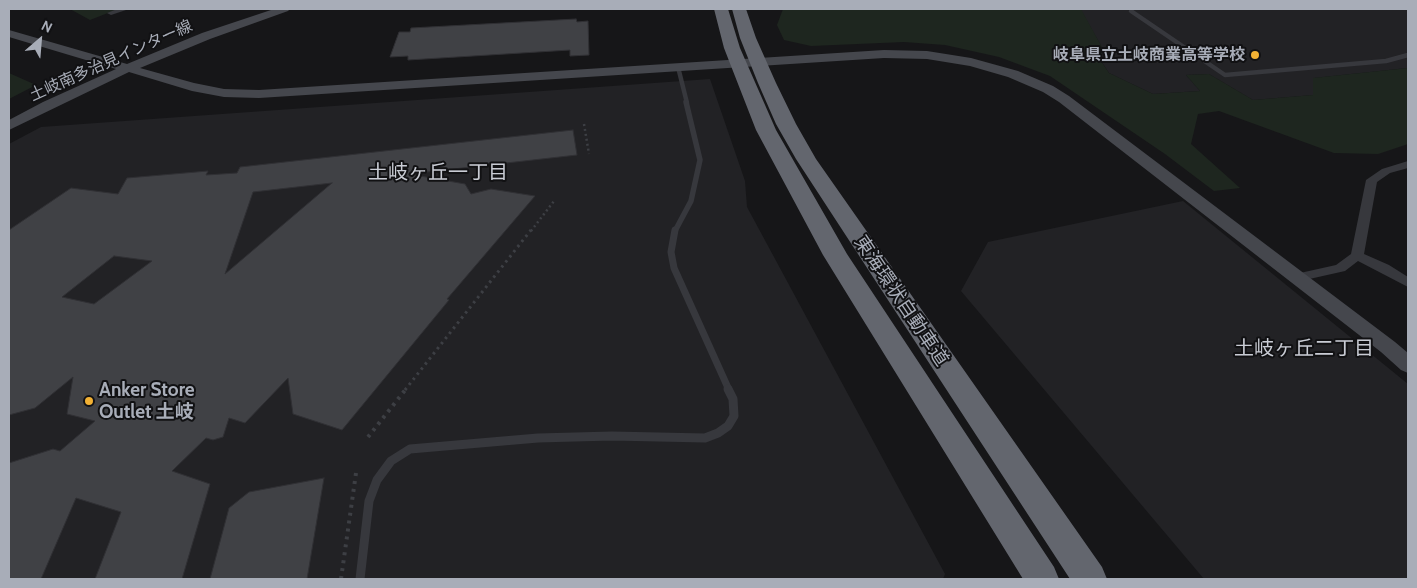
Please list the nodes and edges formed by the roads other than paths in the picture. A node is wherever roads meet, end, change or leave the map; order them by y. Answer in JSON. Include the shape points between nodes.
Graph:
{"nodes":[{"id":1,"x":125,"y":9,"type":"edge"},
{"id":2,"x":264,"y":9,"type":"edge"},
{"id":3,"x":284,"y":9,"type":"edge"},
{"id":4,"x":721,"y":9,"type":"edge"},
{"id":5,"x":739,"y":9,"type":"edge"},
{"id":6,"x":1130,"y":11,"type":"dead end"},
{"id":7,"x":112,"y":13,"type":"dead end"},
{"id":8,"x":9,"y":32,"type":"edge"},
{"id":9,"x":1408,"y":55,"type":"edge"},
{"id":10,"x":123,"y":66,"type":"junction"},
{"id":11,"x":684,"y":67,"type":"junction"},
{"id":12,"x":9,"y":116,"type":"edge"},
{"id":13,"x":9,"y":126,"type":"edge"},
{"id":14,"x":1408,"y":164,"type":"edge"},
{"id":15,"x":1356,"y":256,"type":"junction"},
{"id":16,"x":1296,"y":278,"type":"junction"},
{"id":17,"x":1408,"y":282,"type":"edge"},
{"id":18,"x":1408,"y":365,"type":"edge"},
{"id":19,"x":360,"y":579,"type":"edge"},
{"id":20,"x":1042,"y":579,"type":"edge"},
{"id":21,"x":1090,"y":579,"type":"edge"}],
"edges":[{"from":1,"to":7,"type":"street"},
{"from":2,"to":10,"type":"street","name":"土岐南多治見インター線","via":[[187,36]]},
{"from":3,"to":10,"type":"street","name":"土岐南多治見インター線"},
{"from":4,"to":20,"type":"highway","name":"東海環状自動車道","via":[[732,48],[766,130],[835,255]]},
{"from":5,"to":21,"type":"highway","name":"東海環状自動車道","via":[[766,83],[806,159]]},
{"from":6,"to":9,"type":"lane","via":[[1225,74],[1386,61]]},
{"from":8,"to":10,"type":"street"},
{"from":10,"to":11,"type":"street","via":[[192,87],[224,93],[259,94]]},
{"from":10,"to":12,"type":"street","name":"土岐南多治見インター線"},
{"from":10,"to":13,"type":"street","name":"土岐南多治見インター線"},
{"from":11,"to":16,"type":"street","via":[[884,54],[927,55],[971,62],[1022,77],[1064,99]]},
{"from":11,"to":19,"type":"lane","via":[[700,160],[691,202],[676,227],[671,252],[687,300],[733,399],[734,416],[728,426],[705,438],[538,438],[410,449],[392,461],[376,480],[369,500]]},
{"from":14,"to":15,"type":"street","via":[[1386,171],[1372,180]]},
{"from":15,"to":16,"type":"street","via":[[1340,268]]},
{"from":15,"to":17,"type":"street"},
{"from":16,"to":18,"type":"street"}]}
